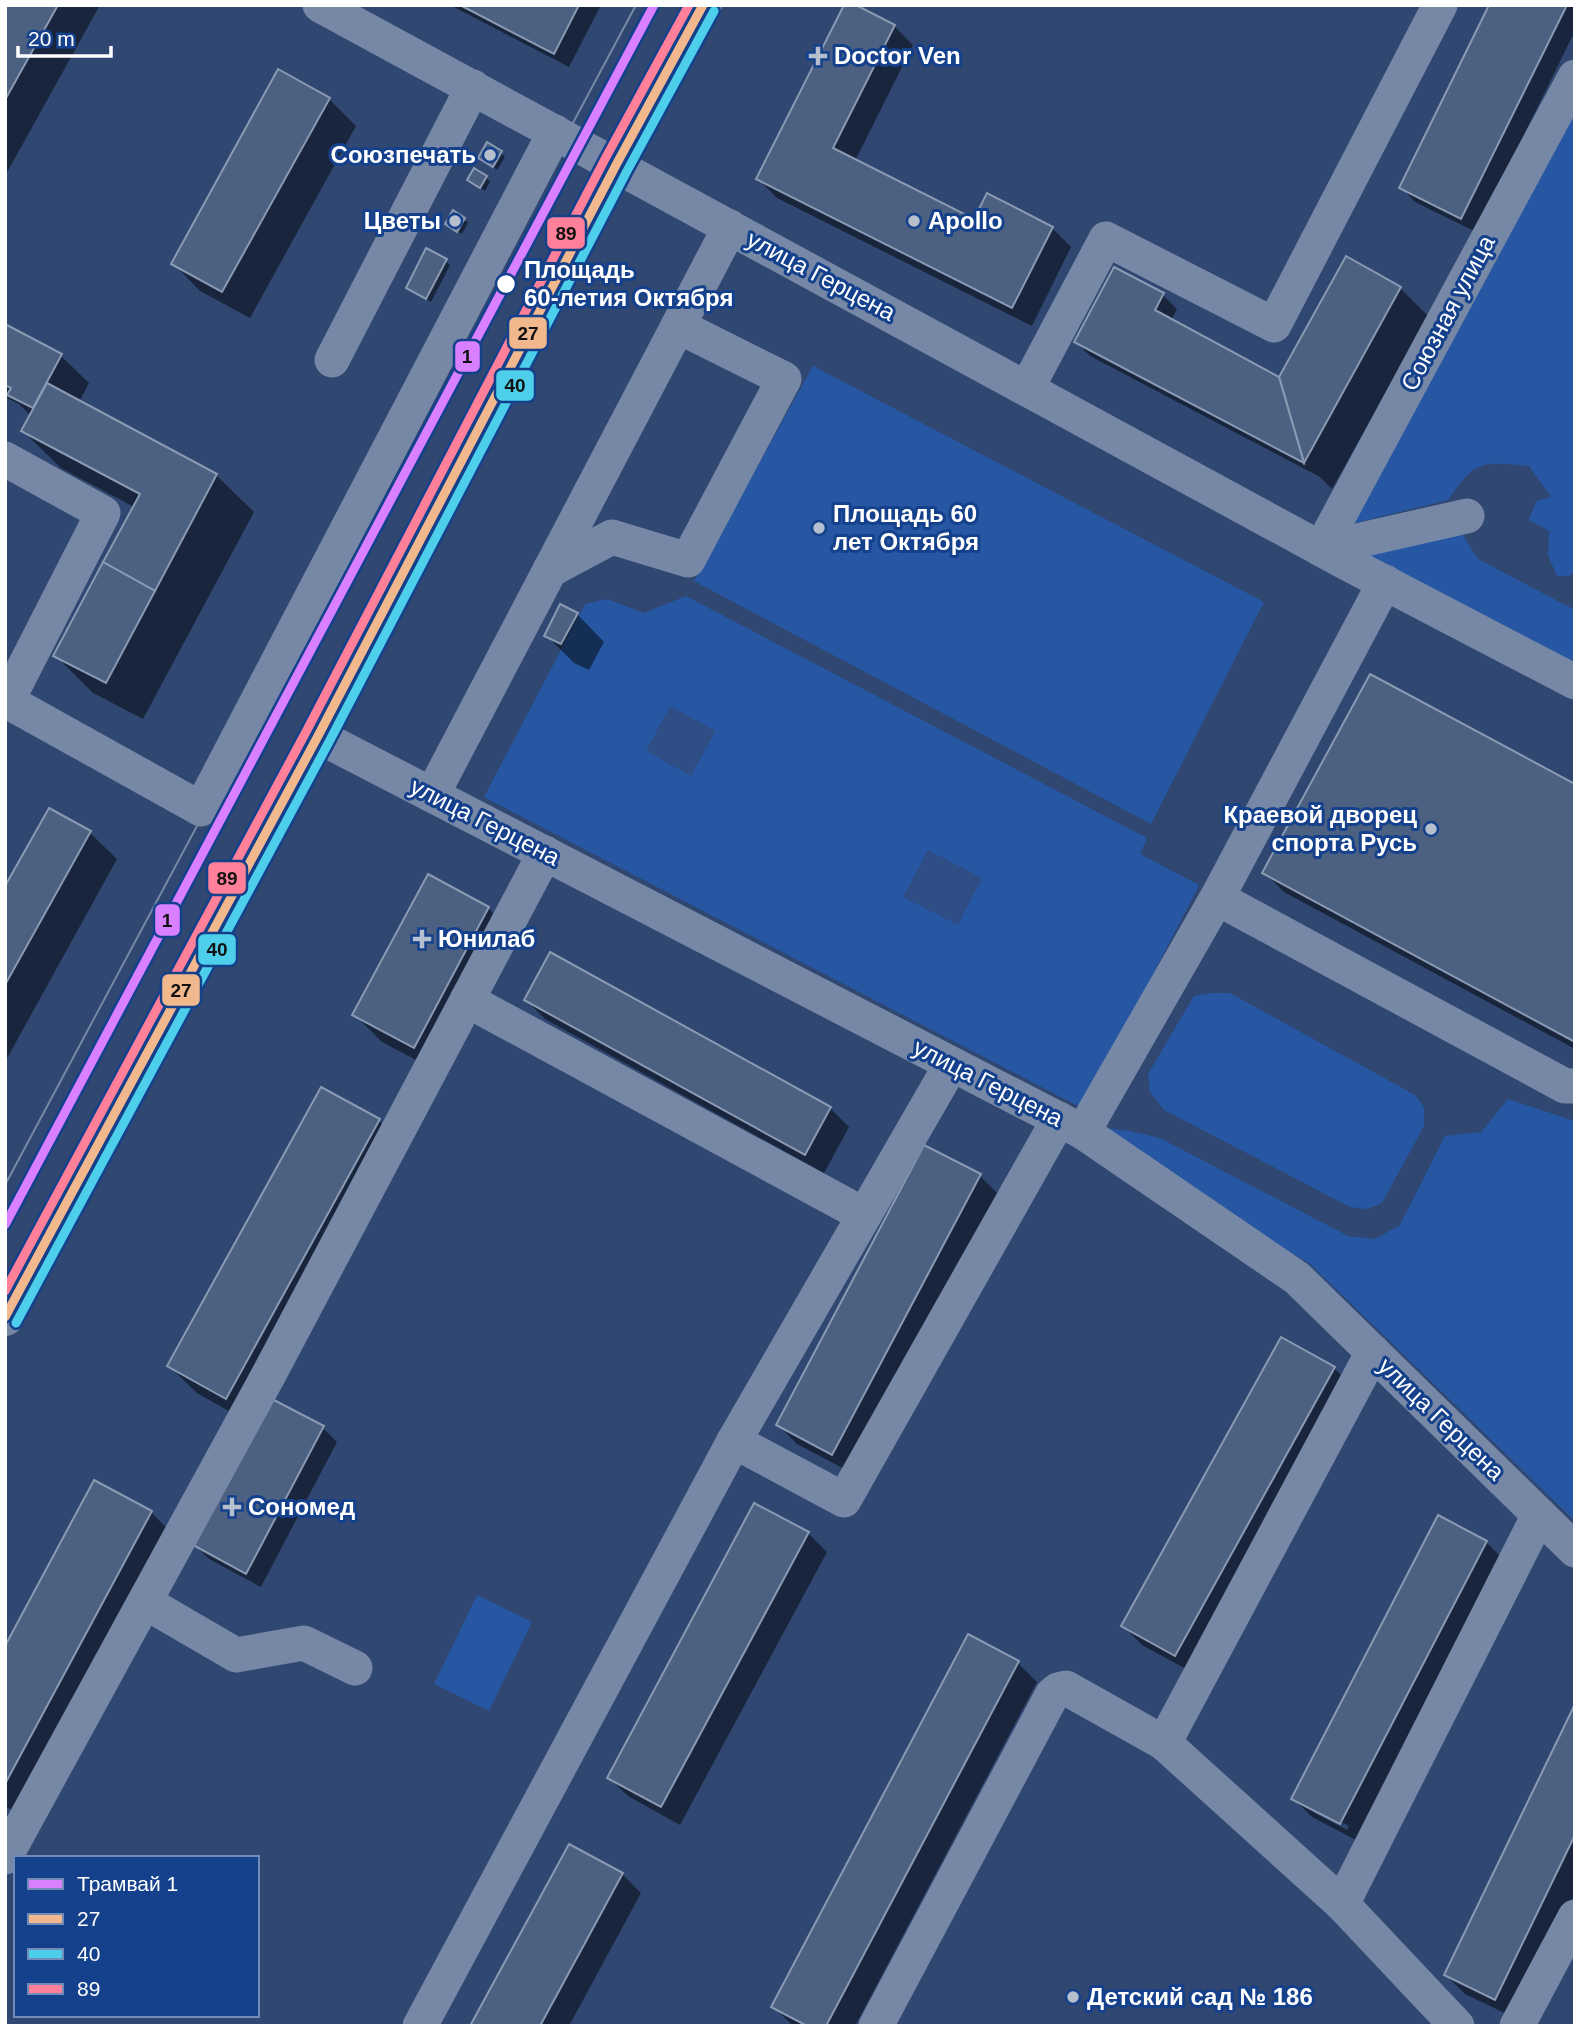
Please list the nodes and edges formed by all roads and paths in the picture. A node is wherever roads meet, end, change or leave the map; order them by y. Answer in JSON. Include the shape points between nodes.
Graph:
{"nodes":[{"id":1,"x":703,"y":5,"type":"edge"},
{"id":2,"x":1440,"y":5,"type":"edge"},
{"id":3,"x":326,"y":7,"type":"edge"},
{"id":4,"x":1575,"y":77,"type":"edge"},
{"id":5,"x":473,"y":88,"type":"junction"},
{"id":6,"x":555,"y":132,"type":"junction"},
{"id":7,"x":616,"y":165,"type":"junction"},
{"id":8,"x":730,"y":227,"type":"junction"},
{"id":9,"x":678,"y":326,"type":"junction"},
{"id":10,"x":332,"y":359,"type":"dead end"},
{"id":11,"x":1027,"y":388,"type":"junction"},
{"id":12,"x":5,"y":459,"type":"edge"},
{"id":13,"x":1467,"y":516,"type":"dead end"},
{"id":14,"x":1321,"y":549,"type":"junction"},
{"id":15,"x":550,"y":570,"type":"junction"},
{"id":16,"x":1385,"y":582,"type":"junction"},
{"id":17,"x":1575,"y":682,"type":"edge"},
{"id":18,"x":6,"y":702,"type":"edge"},
{"id":19,"x":318,"y":736,"type":"junction"},
{"id":20,"x":432,"y":795,"type":"junction"},
{"id":21,"x":545,"y":853,"type":"junction"},
{"id":22,"x":1217,"y":898,"type":"junction"},
{"id":23,"x":467,"y":1000,"type":"junction"},
{"id":24,"x":951,"y":1065,"type":"junction"},
{"id":25,"x":1575,"y":1086,"type":"edge"},
{"id":26,"x":1071,"y":1125,"type":"junction"},
{"id":27,"x":864,"y":1214,"type":"junction"},
{"id":28,"x":5,"y":1317,"type":"edge"},
{"id":29,"x":1373,"y":1352,"type":"junction"},
{"id":30,"x":734,"y":1441,"type":"junction"},
{"id":31,"x":1539,"y":1515,"type":"junction"},
{"id":32,"x":1575,"y":1550,"type":"edge"},
{"id":33,"x":145,"y":1602,"type":"junction"},
{"id":34,"x":355,"y":1668,"type":"dead end"},
{"id":35,"x":1164,"y":1743,"type":"junction"},
{"id":36,"x":5,"y":1857,"type":"edge"},
{"id":37,"x":1342,"y":1904,"type":"junction"},
{"id":38,"x":1575,"y":1916,"type":"edge"},
{"id":39,"x":420,"y":2026,"type":"edge"},
{"id":40,"x":876,"y":2026,"type":"edge"},
{"id":41,"x":1457,"y":2026,"type":"edge"},
{"id":42,"x":1517,"y":2026,"type":"edge"}],
"edges":[{"from":1,"to":7,"type":"main road"},
{"from":2,"to":11,"type":"street","via":[[1274,325],[1106,239]]},
{"from":3,"to":5,"type":"street","name":"улица Герцена"},
{"from":4,"to":14,"type":"street","name":"Союзная улица"},
{"from":5,"to":6,"type":"street","name":"улица Герцена"},
{"from":5,"to":10,"type":"street"},
{"from":6,"to":7,"type":"street","name":"улица Герцена"},
{"from":6,"to":18,"type":"street","via":[[201,809]]},
{"from":7,"to":8,"type":"street","name":"улица Герцена"},
{"from":7,"to":19,"type":"main road"},
{"from":8,"to":9,"type":"street"},
{"from":8,"to":11,"type":"street","name":"улица Герцена"},
{"from":9,"to":15,"type":"street"},
{"from":9,"to":15,"type":"street","via":[[784,379],[778,391],[688,560],[612,537]]},
{"from":11,"to":14,"type":"street","name":"улица Герцена"},
{"from":12,"to":18,"type":"street","via":[[103,513]]},
{"from":13,"to":14,"type":"street"},
{"from":14,"to":16,"type":"street","name":"улица Герцена"},
{"from":15,"to":20,"type":"street"},
{"from":16,"to":17,"type":"street","name":"улица Герцена"},
{"from":16,"to":22,"type":"street"},
{"from":19,"to":20,"type":"street","name":"улица Герцена"},
{"from":19,"to":28,"type":"main road"},
{"from":20,"to":21,"type":"street","name":"улица Герцена"},
{"from":21,"to":23,"type":"street"},
{"from":21,"to":24,"type":"street","name":"улица Герцена"},
{"from":22,"to":25,"type":"street","via":[[1565,1086]]},
{"from":22,"to":26,"type":"street"},
{"from":23,"to":27,"type":"street"},
{"from":23,"to":33,"type":"street"},
{"from":24,"to":26,"type":"street","name":"улица Герцена"},
{"from":24,"to":27,"type":"street"},
{"from":26,"to":29,"type":"street","name":"улица Герцена","via":[[1297,1278]]},
{"from":26,"to":30,"type":"street","via":[[844,1500]]},
{"from":27,"to":30,"type":"street"},
{"from":29,"to":31,"type":"street","name":"улица Герцена"},
{"from":29,"to":35,"type":"street"},
{"from":30,"to":39,"type":"street"},
{"from":31,"to":32,"type":"street","name":"улица Герцена"},
{"from":31,"to":37,"type":"street"},
{"from":33,"to":34,"type":"street","via":[[236,1655],[304,1643]]},
{"from":33,"to":36,"type":"street"},
{"from":35,"to":37,"type":"street"},
{"from":35,"to":40,"type":"street","via":[[1066,1688],[1052,1695]]},
{"from":37,"to":41,"type":"street"},
{"from":38,"to":42,"type":"street"}]}
